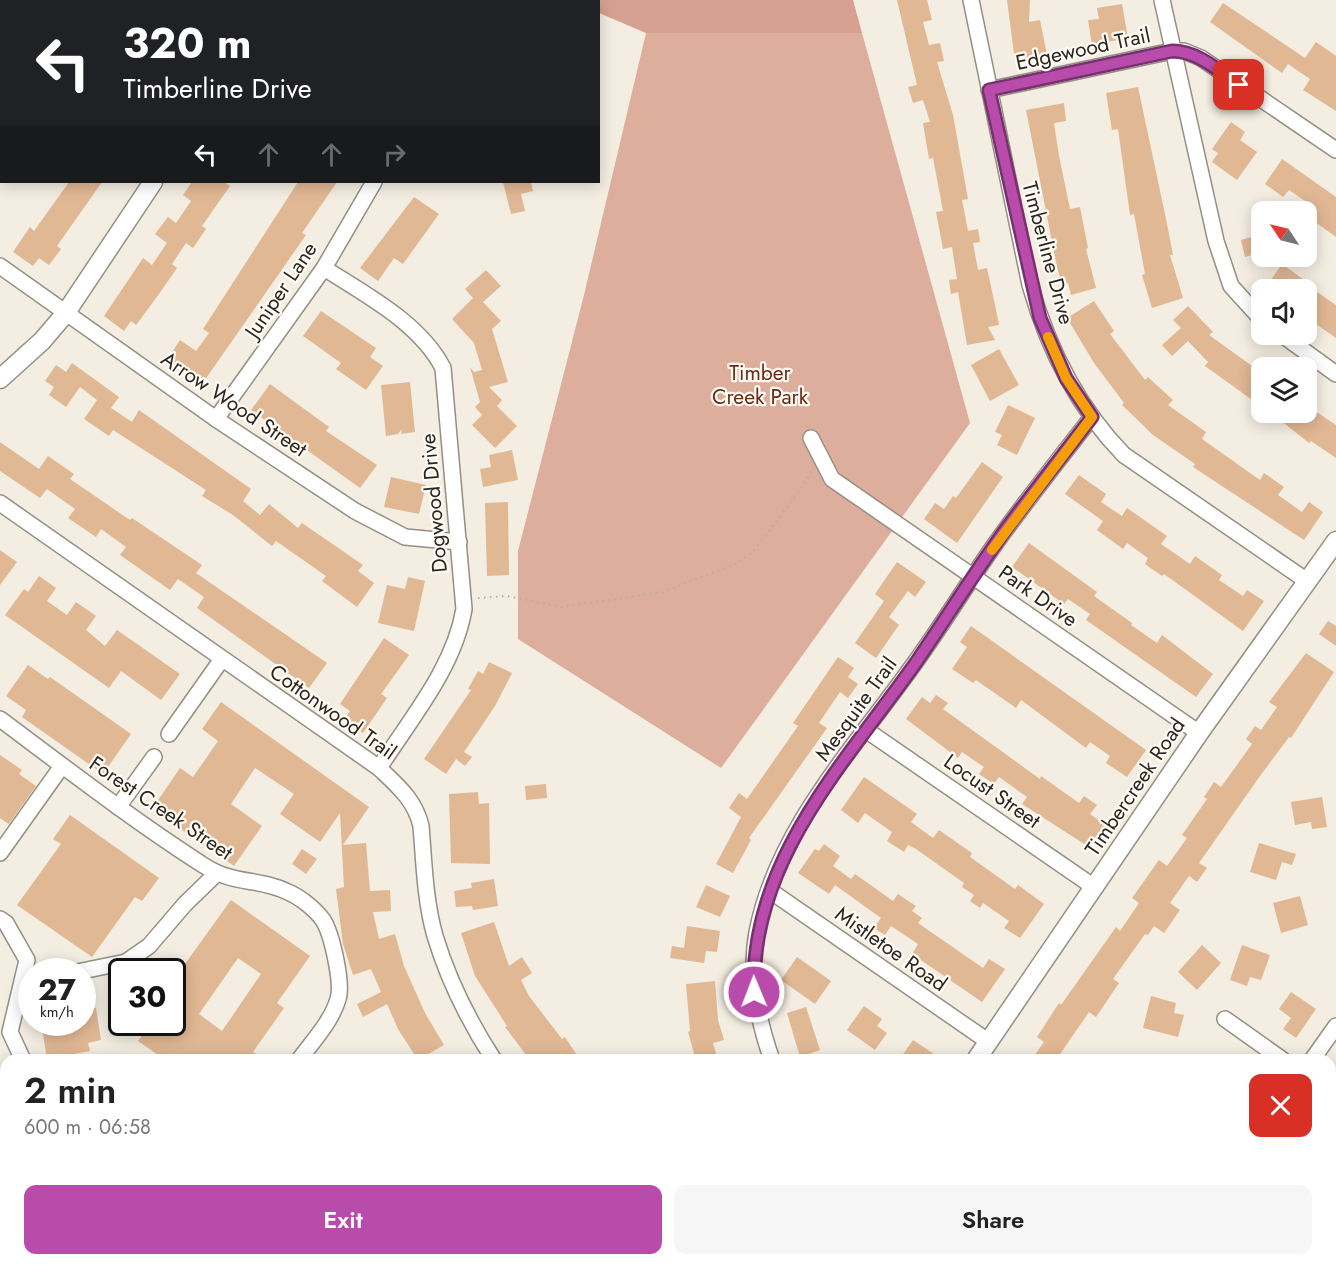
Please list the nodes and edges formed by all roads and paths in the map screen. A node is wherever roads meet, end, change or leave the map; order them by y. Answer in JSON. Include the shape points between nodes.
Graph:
{"nodes":[{"id":1,"x":970,"y":0,"type":"edge"},
{"id":2,"x":1162,"y":0,"type":"edge"},
{"id":3,"x":1172,"y":51,"type":"junction"},
{"id":4,"x":989,"y":90,"type":"junction"},
{"id":5,"x":1336,"y":150,"type":"edge"},
{"id":6,"x":152,"y":183,"type":"edge"},
{"id":7,"x":373,"y":183,"type":"edge"},
{"id":8,"x":0,"y":266,"type":"edge"},
{"id":9,"x":324,"y":267,"type":"junction"},
{"id":10,"x":1251,"y":308,"type":"edge"},
{"id":11,"x":65,"y":314,"type":"junction"},
{"id":12,"x":1296,"y":345,"type":"edge"},
{"id":13,"x":1336,"y":374,"type":"edge"},
{"id":14,"x":0,"y":379,"type":"edge"},
{"id":15,"x":1092,"y":417,"type":"junction"},
{"id":16,"x":216,"y":419,"type":"junction"},
{"id":17,"x":811,"y":438,"type":"dead end"},
{"id":18,"x":820,"y":455,"type":"junction"},
{"id":19,"x":0,"y":503,"type":"edge"},
{"id":20,"x":1336,"y":541,"type":"edge"},
{"id":21,"x":459,"y":542,"type":"junction"},
{"id":22,"x":974,"y":577,"type":"junction"},
{"id":23,"x":1307,"y":581,"type":"junction"},
{"id":24,"x":464,"y":609,"type":"junction"},
{"id":25,"x":222,"y":659,"type":"junction"},
{"id":26,"x":0,"y":719,"type":"edge"},
{"id":27,"x":866,"y":730,"type":"junction"},
{"id":28,"x":1199,"y":733,"type":"junction"},
{"id":29,"x":169,"y":734,"type":"dead end"},
{"id":30,"x":154,"y":757,"type":"dead end"},
{"id":31,"x":62,"y":766,"type":"junction"},
{"id":32,"x":379,"y":768,"type":"junction"},
{"id":33,"x":118,"y":807,"type":"junction"},
{"id":34,"x":0,"y":853,"type":"edge"},
{"id":35,"x":216,"y":874,"type":"junction"},
{"id":36,"x":1094,"y":887,"type":"junction"},
{"id":37,"x":769,"y":890,"type":"junction"},
{"id":38,"x":0,"y":919,"type":"edge"},
{"id":39,"x":26,"y":958,"type":"edge"},
{"id":40,"x":96,"y":968,"type":"edge"},
{"id":41,"x":18,"y":1007,"type":"edge"},
{"id":42,"x":1225,"y":1019,"type":"dead end"},
{"id":43,"x":1336,"y":1026,"type":"edge"},
{"id":44,"x":989,"y":1042,"type":"junction"},
{"id":45,"x":20,"y":1054,"type":"edge"},
{"id":46,"x":303,"y":1054,"type":"edge"},
{"id":47,"x":490,"y":1054,"type":"edge"},
{"id":48,"x":770,"y":1054,"type":"edge"},
{"id":49,"x":980,"y":1054,"type":"edge"},
{"id":50,"x":1275,"y":1054,"type":"edge"},
{"id":51,"x":1316,"y":1054,"type":"edge"}],
"edges":[{"from":1,"to":4,"type":"street","name":"Timberline Drive"},
{"from":2,"to":3,"type":"street"},
{"from":3,"to":4,"type":"street","name":"Edgewood Trail"},
{"from":3,"to":5,"type":"street","name":"Edgewood Trail","via":[[1201,58]]},
{"from":3,"to":10,"type":"street","via":[[1216,241],[1231,286]]},
{"from":4,"to":15,"type":"street","name":"Timberline Drive","via":[[1040,318],[1066,378]]},
{"from":6,"to":11,"type":"street"},
{"from":7,"to":9,"type":"street","name":"Juniper Lane"},
{"from":8,"to":11,"type":"street","name":"Arrow Wood Street"},
{"from":9,"to":16,"type":"street","name":"Juniper Lane"},
{"from":9,"to":21,"type":"street","name":"Dogwood Drive","via":[[409,327],[434,351],[443,368]]},
{"from":11,"to":14,"type":"street"},
{"from":11,"to":16,"type":"street","name":"Arrow Wood Street"},
{"from":12,"to":13,"type":"street"},
{"from":15,"to":22,"type":"street","name":"Mesquite Trail"},
{"from":15,"to":23,"type":"street","name":"Timberline Drive","via":[[1107,438],[1143,470]]},
{"from":16,"to":21,"type":"street","name":"Arrow Wood Street","via":[[355,512],[405,537]]},
{"from":17,"to":18,"type":"street","name":"Park Drive"},
{"from":18,"to":22,"type":"street","name":"Park Drive","via":[[832,480]]},
{"from":18,"to":24,"type":"path","via":[[800,490],[753,552],[735,564],[663,592],[561,607],[507,596],[480,597]]},
{"from":19,"to":25,"type":"street","name":"Cottonwood Trail"},
{"from":20,"to":23,"type":"street","name":"Timbercreek Road"},
{"from":21,"to":24,"type":"street","name":"Dogwood Drive"},
{"from":22,"to":27,"type":"street","name":"Mesquite Trail"},
{"from":22,"to":28,"type":"street","name":"Park Drive"},
{"from":23,"to":28,"type":"street","name":"Timbercreek Road"},
{"from":24,"to":32,"type":"street","name":"Dogwood Drive","via":[[448,662]]},
{"from":25,"to":29,"type":"street"},
{"from":25,"to":32,"type":"street","name":"Cottonwood Trail"},
{"from":26,"to":31,"type":"street","name":"Forest Creek Street"},
{"from":27,"to":36,"type":"street","name":"Locust Street"},
{"from":27,"to":37,"type":"street","name":"Mesquite Trail","via":[[811,807]]},
{"from":28,"to":36,"type":"street","name":"Timbercreek Road"},
{"from":30,"to":33,"type":"street"},
{"from":31,"to":33,"type":"street","name":"Forest Creek Street"},
{"from":31,"to":34,"type":"street"},
{"from":32,"to":47,"type":"street","name":"Cottonwood Trail","via":[[407,793],[418,813],[435,934],[450,977]]},
{"from":33,"to":35,"type":"street","name":"Forest Creek Street"},
{"from":35,"to":40,"type":"street","via":[[149,946],[126,962]]},
{"from":35,"to":46,"type":"street","name":"Forest Creek Street","via":[[290,892],[324,922],[333,947],[339,997]]},
{"from":36,"to":44,"type":"street","name":"Timbercreek Road"},
{"from":37,"to":44,"type":"street","name":"Mistletoe Road"},
{"from":37,"to":48,"type":"street","name":"Mesquite Trail","via":[[757,931],[753,965],[754,992]]},
{"from":38,"to":39,"type":"street"},
{"from":41,"to":45,"type":"street","via":[[10,1032]]},
{"from":42,"to":50,"type":"street"},
{"from":43,"to":51,"type":"street"},
{"from":44,"to":49,"type":"street","name":"Timbercreek Road"}]}
